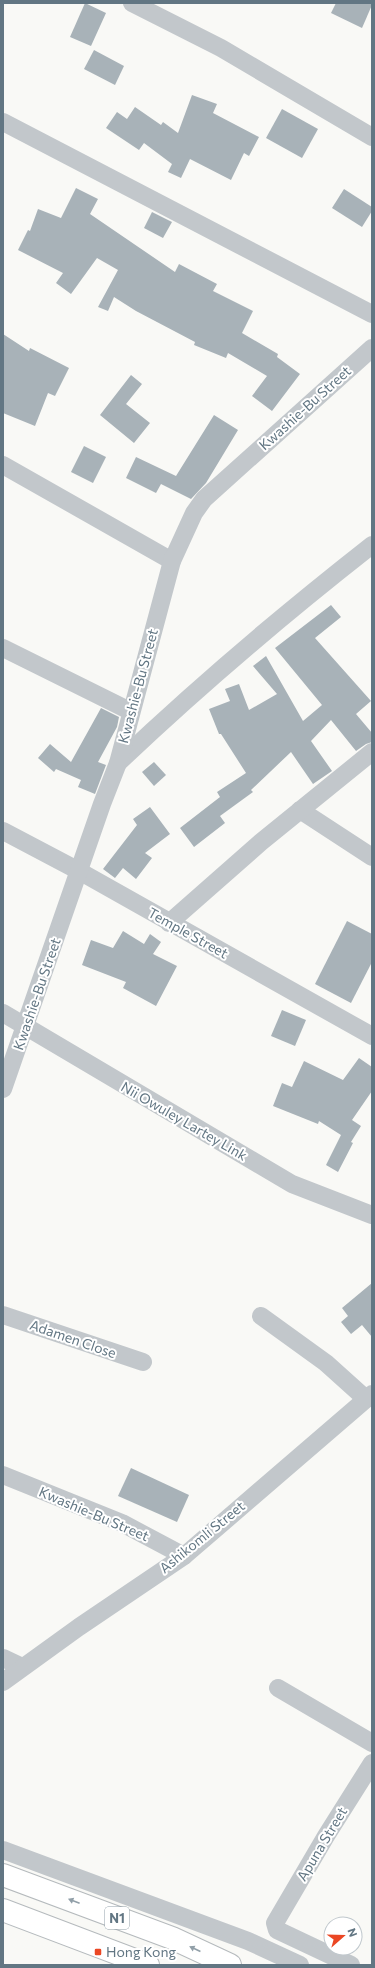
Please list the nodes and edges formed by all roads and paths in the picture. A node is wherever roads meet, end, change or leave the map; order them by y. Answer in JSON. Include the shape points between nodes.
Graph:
{"nodes":[{"id":1,"x":132,"y":3,"type":"edge"},
{"id":2,"x":3,"y":122,"type":"edge"},
{"id":3,"x":372,"y":137,"type":"edge"},
{"id":4,"x":372,"y":314,"type":"edge"},
{"id":5,"x":372,"y":348,"type":"edge"},
{"id":6,"x":3,"y":465,"type":"edge"},
{"id":7,"x":372,"y":545,"type":"edge"},
{"id":8,"x":172,"y":561,"type":"junction"},
{"id":9,"x":3,"y":648,"type":"edge"},
{"id":10,"x":130,"y":711,"type":"junction"},
{"id":11,"x":372,"y":752,"type":"edge"},
{"id":12,"x":118,"y":763,"type":"junction"},
{"id":13,"x":300,"y":810,"type":"junction"},
{"id":14,"x":3,"y":831,"type":"edge"},
{"id":15,"x":372,"y":857,"type":"edge"},
{"id":16,"x":79,"y":871,"type":"junction"},
{"id":17,"x":169,"y":923,"type":"junction"},
{"id":18,"x":3,"y":1013,"type":"edge"},
{"id":19,"x":26,"y":1027,"type":"junction"},
{"id":20,"x":372,"y":1036,"type":"edge"},
{"id":21,"x":3,"y":1089,"type":"edge"},
{"id":22,"x":372,"y":1215,"type":"edge"},
{"id":23,"x":3,"y":1315,"type":"edge"},
{"id":24,"x":261,"y":1316,"type":"dead end"},
{"id":25,"x":143,"y":1362,"type":"dead end"},
{"id":26,"x":369,"y":1396,"type":"edge"},
{"id":27,"x":3,"y":1476,"type":"edge"},
{"id":28,"x":184,"y":1556,"type":"junction"},
{"id":29,"x":3,"y":1658,"type":"edge"},
{"id":30,"x":22,"y":1667,"type":"junction"},
{"id":31,"x":3,"y":1682,"type":"edge"},
{"id":32,"x":278,"y":1688,"type":"dead end"},
{"id":33,"x":372,"y":1743,"type":"edge"},
{"id":34,"x":372,"y":1762,"type":"edge"},
{"id":35,"x":3,"y":1850,"type":"edge"},
{"id":36,"x":3,"y":1874,"type":"edge"},
{"id":37,"x":3,"y":1910,"type":"edge"},
{"id":38,"x":148,"y":1965,"type":"edge"},
{"id":39,"x":230,"y":1965,"type":"edge"},
{"id":40,"x":300,"y":1965,"type":"edge"},
{"id":41,"x":351,"y":1965,"type":"edge"}],
"edges":[{"from":1,"to":3,"type":"street","via":[[221,48]]},
{"from":2,"to":4,"type":"street"},
{"from":5,"to":8,"type":"street","name":"Kwashie-Bu Street","via":[[204,499],[194,513]]},
{"from":6,"to":8,"type":"street"},
{"from":7,"to":12,"type":"street","via":[[304,598],[182,702]]},
{"from":8,"to":10,"type":"street","name":"Kwashie-Bu Street"},
{"from":9,"to":10,"type":"street"},
{"from":10,"to":12,"type":"street","name":"Kwashie-Bu Street"},
{"from":11,"to":13,"type":"street"},
{"from":12,"to":16,"type":"street","name":"Kwashie-Bu Street"},
{"from":13,"to":15,"type":"street"},
{"from":13,"to":17,"type":"street"},
{"from":14,"to":16,"type":"street","name":"Temple Street"},
{"from":16,"to":17,"type":"street","name":"Temple Street"},
{"from":16,"to":19,"type":"street","name":"Kwashie-Bu Street"},
{"from":17,"to":20,"type":"street","name":"Temple Street"},
{"from":18,"to":19,"type":"street","name":"Nii Owuley Lartey Link"},
{"from":19,"to":21,"type":"street","name":"Kwashie-Bu Street"},
{"from":19,"to":22,"type":"street","name":"Nii Owuley Lartey Link","via":[[292,1184]]},
{"from":23,"to":25,"type":"street","name":"Adamen Close"},
{"from":24,"to":26,"type":"street"},
{"from":26,"to":28,"type":"street","name":"Ashikomli Street"},
{"from":27,"to":28,"type":"street","name":"Kwashie-Bu Street","via":[[122,1523]]},
{"from":28,"to":30,"type":"street","name":"Ashikomli Street"},
{"from":29,"to":30,"type":"street"},
{"from":30,"to":31,"type":"street","name":"Ashikomli Street"},
{"from":32,"to":33,"type":"street"},
{"from":34,"to":41,"type":"street","name":"Apuna Street","via":[[274,1923],[277,1930]]},
{"from":35,"to":40,"type":"street","via":[[248,1941]]},
{"from":39,"to":36,"type":"highway","number":"N1","one_way":true,"via":[[172,1938]]},
{"from":37,"to":38,"type":"highway","number":"N1"}]}
